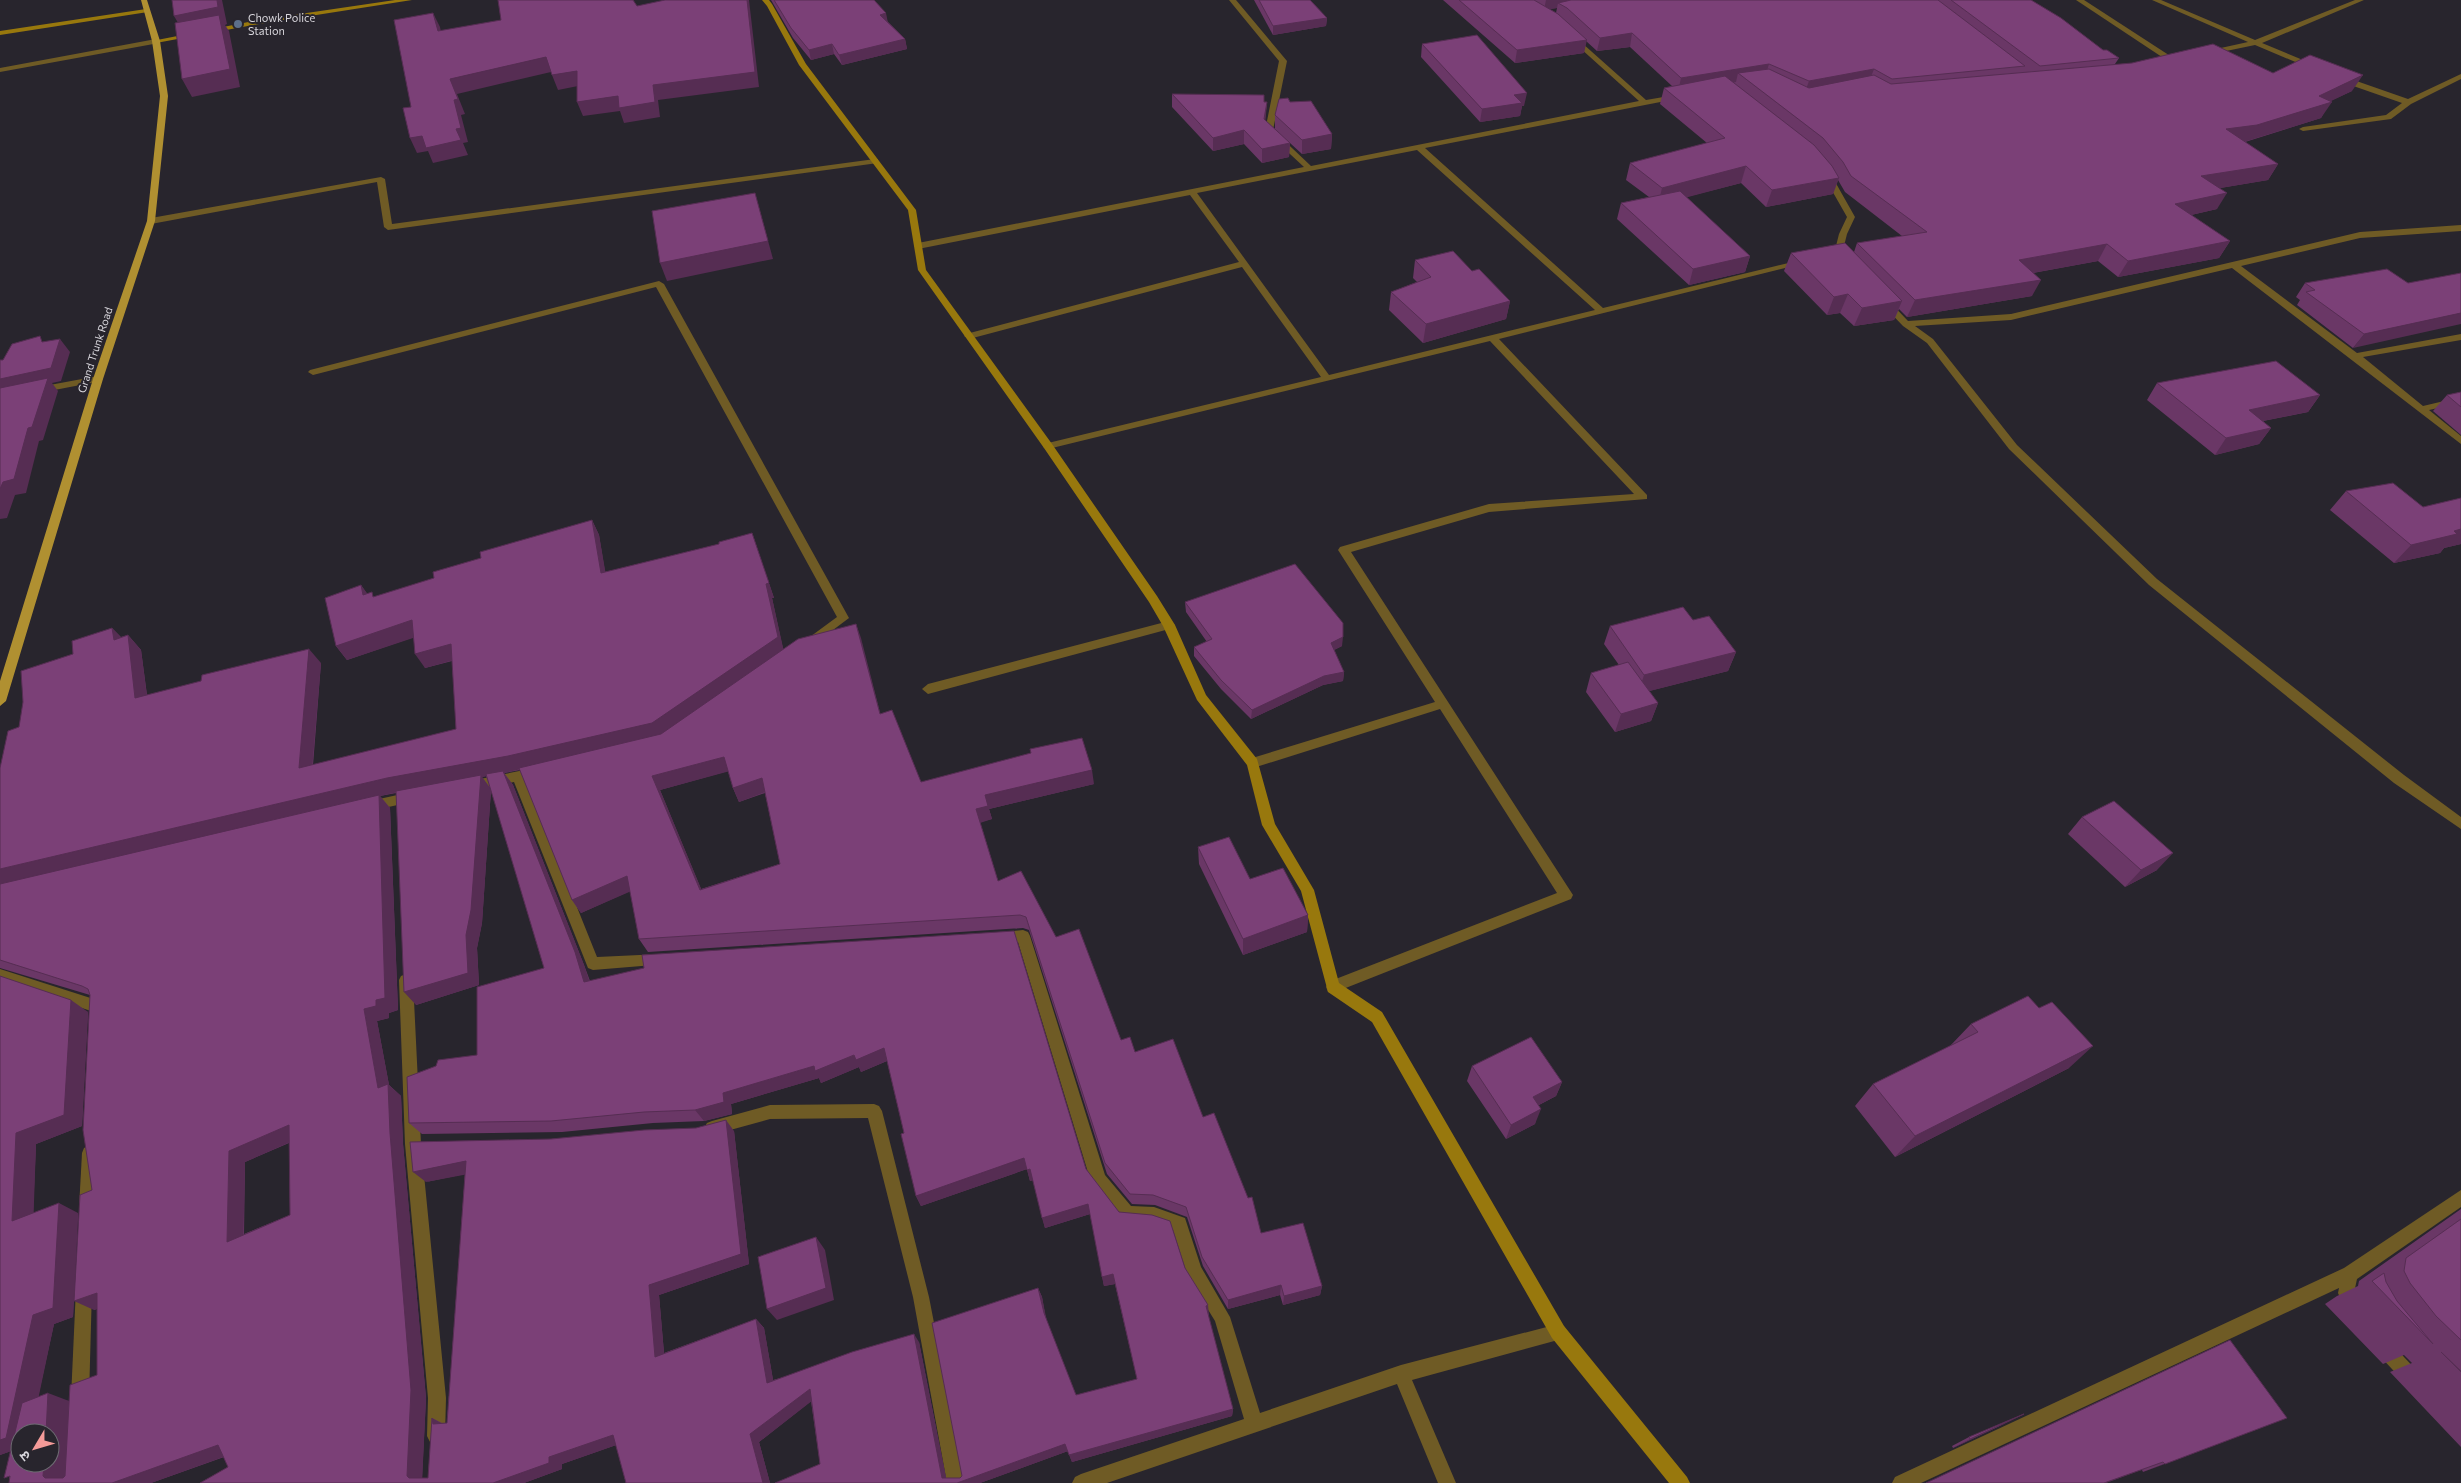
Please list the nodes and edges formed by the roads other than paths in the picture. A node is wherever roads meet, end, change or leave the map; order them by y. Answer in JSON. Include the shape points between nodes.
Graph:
{"nodes":[{"id":1,"x":144,"y":0,"type":"edge"},
{"id":2,"x":409,"y":0,"type":"edge"},
{"id":3,"x":765,"y":0,"type":"edge"},
{"id":4,"x":1232,"y":0,"type":"edge"},
{"id":5,"x":2079,"y":0,"type":"edge"},
{"id":6,"x":2155,"y":0,"type":"edge"},
{"id":7,"x":2361,"y":0,"type":"edge"},
{"id":8,"x":146,"y":11,"type":"junction"},
{"id":9,"x":1567,"y":31,"type":"edge"},
{"id":10,"x":0,"y":33,"type":"edge"},
{"id":11,"x":156,"y":41,"type":"junction"},
{"id":12,"x":2255,"y":43,"type":"junction"},
{"id":13,"x":2201,"y":55,"type":"edge"},
{"id":14,"x":2183,"y":59,"type":"edge"},
{"id":15,"x":2174,"y":61,"type":"junction"},
{"id":16,"x":2166,"y":63,"type":"edge"},
{"id":17,"x":0,"y":70,"type":"edge"},
{"id":18,"x":2318,"y":70,"type":"edge"},
{"id":19,"x":2461,"y":76,"type":"edge"},
{"id":20,"x":2336,"y":77,"type":"edge"},
{"id":21,"x":1684,"y":95,"type":"edge"},
{"id":22,"x":2408,"y":102,"type":"junction"},
{"id":23,"x":1645,"y":103,"type":"junction"},
{"id":24,"x":2303,"y":129,"type":"edge"},
{"id":25,"x":1419,"y":147,"type":"junction"},
{"id":26,"x":875,"y":161,"type":"junction"},
{"id":27,"x":1819,"y":165,"type":"edge"},
{"id":28,"x":1309,"y":168,"type":"junction"},
{"id":29,"x":1192,"y":192,"type":"junction"},
{"id":30,"x":150,"y":221,"type":"junction"},
{"id":31,"x":2461,"y":228,"type":"edge"},
{"id":32,"x":918,"y":246,"type":"junction"},
{"id":33,"x":1809,"y":261,"type":"edge"},
{"id":34,"x":1243,"y":264,"type":"junction"},
{"id":35,"x":2234,"y":265,"type":"junction"},
{"id":36,"x":1848,"y":266,"type":"edge"},
{"id":37,"x":1877,"y":295,"type":"edge"},
{"id":38,"x":1601,"y":311,"type":"junction"},
{"id":39,"x":1906,"y":324,"type":"junction"},
{"id":40,"x":969,"y":336,"type":"junction"},
{"id":41,"x":2461,"y":336,"type":"edge"},
{"id":42,"x":1492,"y":338,"type":"junction"},
{"id":43,"x":2355,"y":356,"type":"junction"},
{"id":44,"x":313,"y":372,"type":"dead end"},
{"id":45,"x":1326,"y":377,"type":"junction"},
{"id":46,"x":98,"y":379,"type":"junction"},
{"id":47,"x":29,"y":392,"type":"edge"},
{"id":48,"x":2461,"y":400,"type":"edge"},
{"id":49,"x":2422,"y":409,"type":"junction"},
{"id":50,"x":2461,"y":441,"type":"edge"},
{"id":51,"x":1048,"y":446,"type":"junction"},
{"id":52,"x":1169,"y":625,"type":"junction"},
{"id":53,"x":803,"y":646,"type":"edge"},
{"id":54,"x":928,"y":689,"type":"dead end"},
{"id":55,"x":0,"y":701,"type":"edge"},
{"id":56,"x":1442,"y":704,"type":"junction"},
{"id":57,"x":1253,"y":764,"type":"junction"},
{"id":58,"x":548,"y":770,"type":"edge"},
{"id":59,"x":518,"y":776,"type":"junction"},
{"id":60,"x":454,"y":789,"type":"edge"},
{"id":61,"x":426,"y":794,"type":"edge"},
{"id":62,"x":398,"y":799,"type":"junction"},
{"id":63,"x":359,"y":809,"type":"edge"},
{"id":64,"x":399,"y":819,"type":"edge"},
{"id":65,"x":2461,"y":824,"type":"edge"},
{"id":66,"x":984,"y":938,"type":"edge"},
{"id":67,"x":681,"y":959,"type":"edge"},
{"id":68,"x":405,"y":967,"type":"edge"},
{"id":69,"x":0,"y":975,"type":"edge"},
{"id":70,"x":1333,"y":988,"type":"junction"},
{"id":71,"x":97,"y":1027,"type":"edge"},
{"id":72,"x":696,"y":1130,"type":"edge"},
{"id":73,"x":90,"y":1135,"type":"edge"},
{"id":74,"x":433,"y":1143,"type":"edge"},
{"id":75,"x":413,"y":1144,"type":"junction"},
{"id":76,"x":2461,"y":1198,"type":"edge"},
{"id":77,"x":87,"y":1225,"type":"edge"},
{"id":78,"x":85,"y":1274,"type":"edge"},
{"id":79,"x":2350,"y":1274,"type":"junction"},
{"id":80,"x":2358,"y":1320,"type":"dead end"},
{"id":81,"x":1558,"y":1332,"type":"junction"},
{"id":82,"x":2371,"y":1334,"type":"dead end"},
{"id":83,"x":1401,"y":1374,"type":"junction"},
{"id":84,"x":2426,"y":1392,"type":"dead end"},
{"id":85,"x":79,"y":1414,"type":"edge"},
{"id":86,"x":1254,"y":1422,"type":"junction"},
{"id":87,"x":436,"y":1447,"type":"edge"},
{"id":88,"x":956,"y":1483,"type":"edge"},
{"id":89,"x":1081,"y":1483,"type":"edge"},
{"id":90,"x":1447,"y":1483,"type":"edge"},
{"id":91,"x":1681,"y":1483,"type":"edge"},
{"id":92,"x":1901,"y":1483,"type":"edge"}],
"edges":[{"from":1,"to":8,"type":"main road","name":"Grand Trunk Road"},
{"from":2,"to":11,"type":"street"},
{"from":3,"to":26,"type":"street","via":[[803,65]]},
{"from":4,"to":28,"type":"street","via":[[1283,61],[1269,131]]},
{"from":5,"to":15,"type":"street"},
{"from":6,"to":12,"type":"street"},
{"from":7,"to":12,"type":"street"},
{"from":8,"to":10,"type":"street"},
{"from":8,"to":11,"type":"main road","name":"Grand Trunk Road"},
{"from":9,"to":23,"type":"street"},
{"from":11,"to":17,"type":"street"},
{"from":11,"to":30,"type":"main road","name":"Grand Trunk Road","via":[[164,96]]},
{"from":12,"to":13,"type":"street"},
{"from":12,"to":18,"type":"street"},
{"from":14,"to":15,"type":"street"},
{"from":15,"to":16,"type":"street"},
{"from":19,"to":22,"type":"street"},
{"from":20,"to":22,"type":"street"},
{"from":21,"to":23,"type":"street"},
{"from":22,"to":24,"type":"street","via":[[2388,117]]},
{"from":23,"to":25,"type":"street"},
{"from":25,"to":28,"type":"street"},
{"from":25,"to":38,"type":"street"},
{"from":26,"to":30,"type":"street","via":[[388,227],[381,179]]},
{"from":26,"to":32,"type":"street","via":[[912,210]]},
{"from":27,"to":36,"type":"street","via":[[1832,180],[1851,218],[1833,255]]},
{"from":28,"to":29,"type":"street"},
{"from":29,"to":32,"type":"street"},
{"from":29,"to":34,"type":"street"},
{"from":30,"to":46,"type":"main road","name":"Grand Trunk Road"},
{"from":31,"to":35,"type":"street","via":[[2360,235]]},
{"from":32,"to":40,"type":"street","via":[[922,270]]},
{"from":33,"to":38,"type":"street"},
{"from":34,"to":40,"type":"street"},
{"from":34,"to":45,"type":"street"},
{"from":35,"to":39,"type":"street","via":[[2011,316]]},
{"from":35,"to":43,"type":"street"},
{"from":37,"to":39,"type":"street"},
{"from":38,"to":42,"type":"street"},
{"from":39,"to":65,"type":"street","via":[[1930,341],[2013,446],[2153,582],[2399,779]]},
{"from":40,"to":51,"type":"street"},
{"from":41,"to":43,"type":"street"},
{"from":42,"to":45,"type":"street"},
{"from":42,"to":56,"type":"street","via":[[1643,497],[1489,508],[1344,550]]},
{"from":43,"to":49,"type":"street"},
{"from":44,"to":53,"type":"street","via":[[659,284],[844,618]]},
{"from":45,"to":51,"type":"street"},
{"from":46,"to":47,"type":"street"},
{"from":46,"to":55,"type":"main road","name":"Grand Trunk Road"},
{"from":48,"to":49,"type":"street"},
{"from":49,"to":50,"type":"street"},
{"from":51,"to":52,"type":"street","via":[[1154,598]]},
{"from":52,"to":54,"type":"street"},
{"from":52,"to":57,"type":"street","via":[[1201,697]]},
{"from":56,"to":57,"type":"street"},
{"from":56,"to":70,"type":"street","via":[[1566,894]]},
{"from":57,"to":70,"type":"street","via":[[1269,825],[1307,890]]},
{"from":58,"to":59,"type":"street"},
{"from":59,"to":60,"type":"street"},
{"from":59,"to":67,"type":"street","via":[[593,964]]},
{"from":61,"to":62,"type":"street"},
{"from":62,"to":63,"type":"street"},
{"from":62,"to":64,"type":"street"},
{"from":66,"to":86,"type":"street","via":[[1023,936],[1098,1179],[1127,1214],[1154,1215],[1178,1224],[1194,1271],[1222,1317]]},
{"from":68,"to":75,"type":"street"},
{"from":69,"to":71,"type":"street","via":[[98,1007]]},
{"from":70,"to":81,"type":"street","via":[[1377,1017]]},
{"from":72,"to":88,"type":"street","via":[[770,1112],[874,1111],[921,1297]]},
{"from":73,"to":77,"type":"street"},
{"from":74,"to":75,"type":"street"},
{"from":75,"to":87,"type":"street","via":[[437,1398]]},
{"from":76,"to":79,"type":"street"},
{"from":78,"to":85,"type":"street"},
{"from":79,"to":80,"type":"street","via":[[2346,1293]]},
{"from":79,"to":92,"type":"street"},
{"from":81,"to":83,"type":"street"},
{"from":81,"to":91,"type":"street"},
{"from":82,"to":84,"type":"street"},
{"from":83,"to":86,"type":"street"},
{"from":83,"to":90,"type":"street"},
{"from":86,"to":89,"type":"street"}]}
